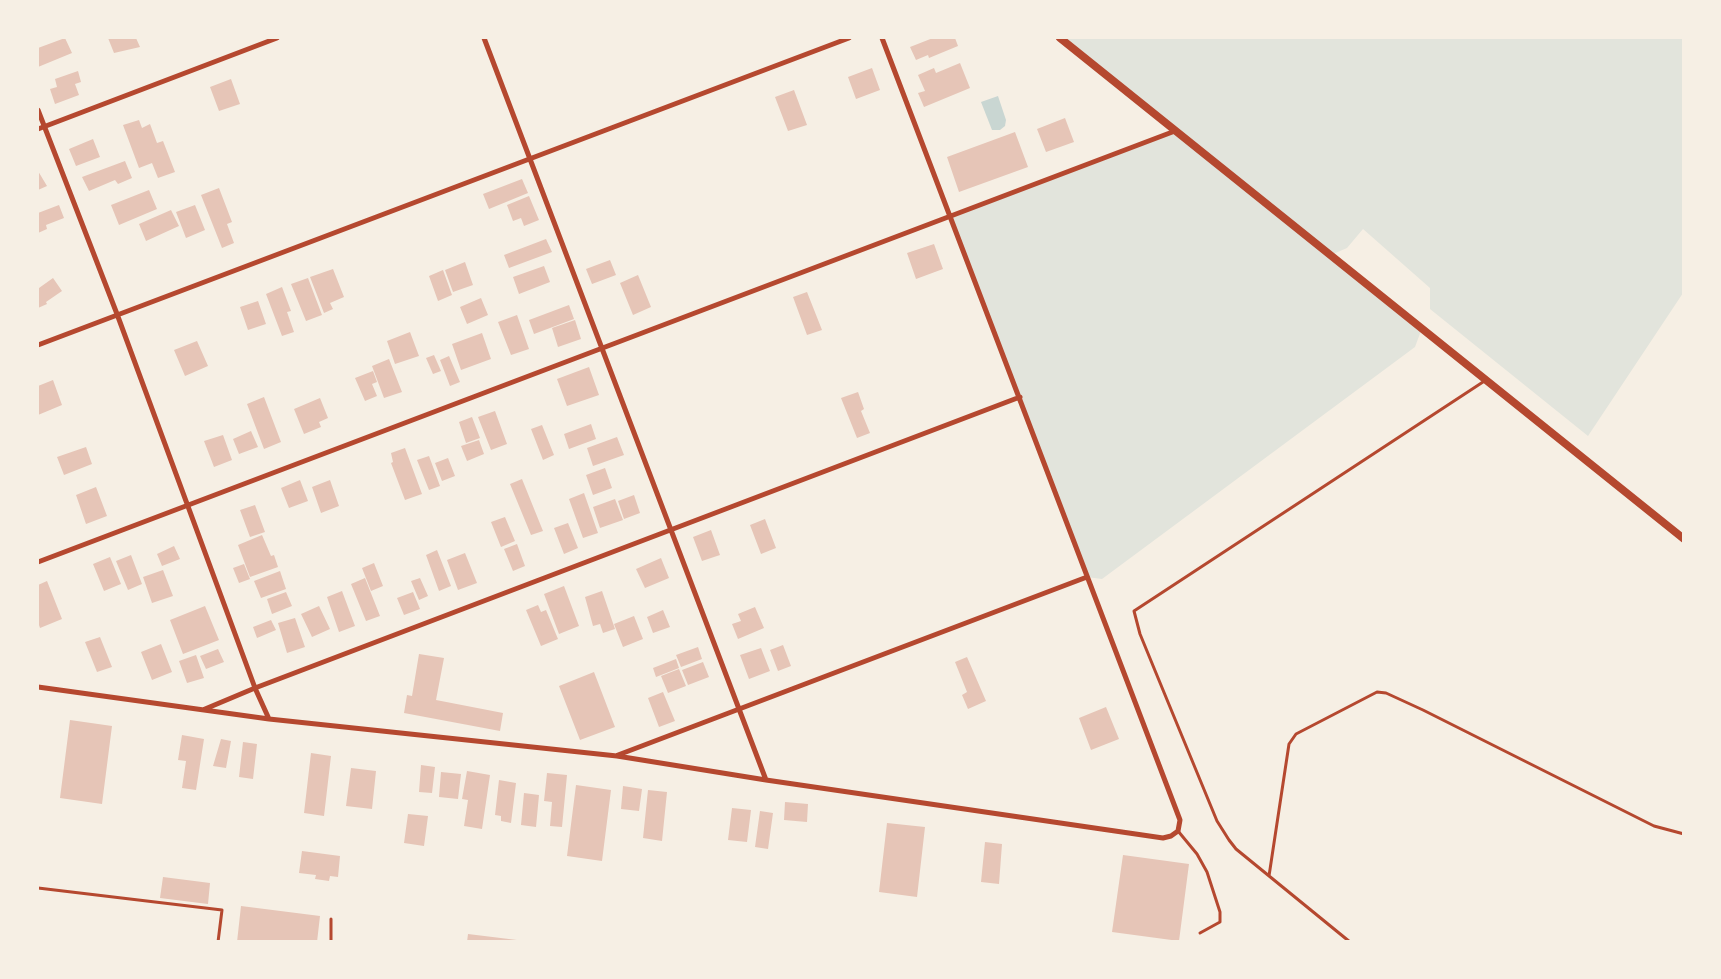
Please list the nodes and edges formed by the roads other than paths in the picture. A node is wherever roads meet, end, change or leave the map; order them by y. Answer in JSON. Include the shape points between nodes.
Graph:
{"nodes":[{"id":1,"x":277,"y":38,"type":"edge"},
{"id":2,"x":484,"y":38,"type":"edge"},
{"id":3,"x":849,"y":38,"type":"edge"},
{"id":4,"x":882,"y":38,"type":"edge"},
{"id":5,"x":1060,"y":38,"type":"edge"},
{"id":6,"x":38,"y":110,"type":"edge"},
{"id":7,"x":44,"y":126,"type":"junction"},
{"id":8,"x":38,"y":129,"type":"edge"},
{"id":9,"x":1175,"y":131,"type":"junction"},
{"id":10,"x":531,"y":159,"type":"junction"},
{"id":11,"x":951,"y":217,"type":"junction"},
{"id":12,"x":117,"y":314,"type":"junction"},
{"id":13,"x":38,"y":345,"type":"edge"},
{"id":14,"x":604,"y":349,"type":"junction"},
{"id":15,"x":1486,"y":380,"type":"junction"},
{"id":16,"x":1020,"y":397,"type":"junction"},
{"id":17,"x":187,"y":504,"type":"junction"},
{"id":18,"x":672,"y":529,"type":"junction"},
{"id":19,"x":1684,"y":540,"type":"edge"},
{"id":20,"x":38,"y":562,"type":"edge"},
{"id":21,"x":1087,"y":577,"type":"junction"},
{"id":22,"x":38,"y":687,"type":"edge"},
{"id":23,"x":255,"y":688,"type":"junction"},
{"id":24,"x":740,"y":708,"type":"junction"},
{"id":25,"x":204,"y":709,"type":"junction"},
{"id":26,"x":269,"y":719,"type":"junction"},
{"id":27,"x":618,"y":756,"type":"junction"},
{"id":28,"x":766,"y":780,"type":"junction"},
{"id":29,"x":1178,"y":831,"type":"junction"},
{"id":30,"x":1684,"y":834,"type":"edge"},
{"id":31,"x":1269,"y":876,"type":"junction"},
{"id":32,"x":38,"y":888,"type":"edge"},
{"id":33,"x":331,"y":920,"type":"dead end"},
{"id":34,"x":1200,"y":933,"type":"dead end"},
{"id":35,"x":218,"y":942,"type":"edge"},
{"id":36,"x":331,"y":942,"type":"edge"},
{"id":37,"x":1350,"y":942,"type":"edge"}],
"edges":[{"from":1,"to":7,"type":"street"},
{"from":2,"to":10,"type":"street"},
{"from":3,"to":10,"type":"street"},
{"from":4,"to":11,"type":"street"},
{"from":5,"to":9,"type":"street"},
{"from":6,"to":7,"type":"street"},
{"from":7,"to":8,"type":"street"},
{"from":7,"to":12,"type":"street"},
{"from":9,"to":11,"type":"street"},
{"from":9,"to":15,"type":"street"},
{"from":10,"to":12,"type":"street"},
{"from":10,"to":14,"type":"street"},
{"from":11,"to":14,"type":"street"},
{"from":11,"to":16,"type":"street"},
{"from":12,"to":13,"type":"street"},
{"from":12,"to":17,"type":"street"},
{"from":14,"to":17,"type":"street"},
{"from":14,"to":18,"type":"street"},
{"from":15,"to":19,"type":"street"},
{"from":15,"to":31,"type":"lane","via":[[1134,611],[1140,634],[1217,821],[1236,848]]},
{"from":16,"to":18,"type":"street"},
{"from":16,"to":21,"type":"street"},
{"from":17,"to":20,"type":"street"},
{"from":17,"to":23,"type":"street"},
{"from":18,"to":23,"type":"street"},
{"from":18,"to":24,"type":"street"},
{"from":21,"to":24,"type":"street"},
{"from":21,"to":29,"type":"street","via":[[1180,820]]},
{"from":22,"to":25,"type":"street"},
{"from":23,"to":25,"type":"street"},
{"from":23,"to":26,"type":"street"},
{"from":24,"to":27,"type":"street"},
{"from":24,"to":28,"type":"street"},
{"from":25,"to":26,"type":"street"},
{"from":26,"to":27,"type":"street"},
{"from":27,"to":28,"type":"street"},
{"from":28,"to":29,"type":"street","via":[[1163,838]]},
{"from":29,"to":34,"type":"lane","via":[[1207,872],[1220,912],[1220,922]]},
{"from":30,"to":31,"type":"lane","via":[[1654,826],[1423,710],[1377,692],[1296,734],[1289,744]]},
{"from":31,"to":37,"type":"lane"},
{"from":32,"to":35,"type":"lane","via":[[222,910]]},
{"from":33,"to":36,"type":"lane"}]}
